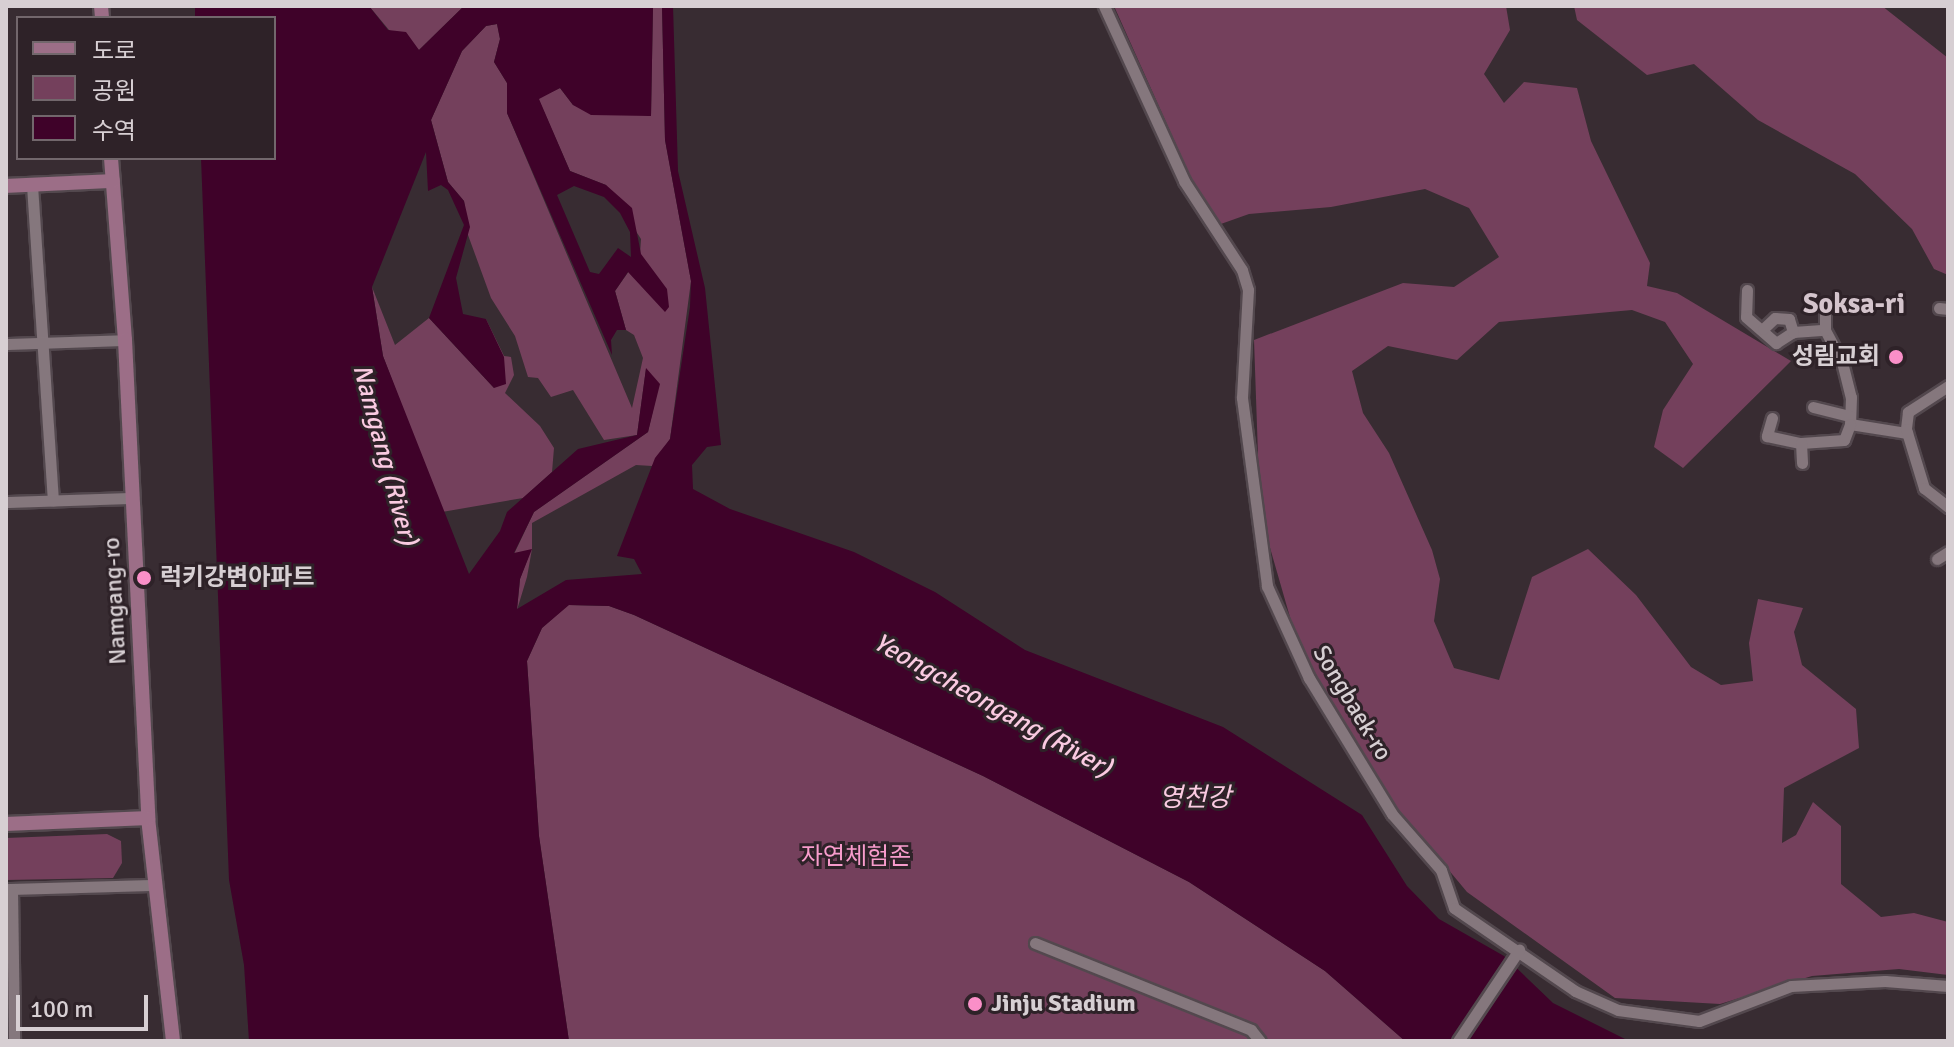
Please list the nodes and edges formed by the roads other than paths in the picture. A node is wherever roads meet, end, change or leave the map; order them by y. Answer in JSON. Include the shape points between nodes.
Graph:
{"nodes":[{"id":1,"x":1104,"y":6,"type":"edge"},
{"id":2,"x":111,"y":160,"type":"edge"},
{"id":3,"x":113,"y":181,"type":"junction"},
{"id":4,"x":32,"y":185,"type":"junction"},
{"id":5,"x":6,"y":186,"type":"edge"},
{"id":6,"x":1747,"y":290,"type":"dead end"},
{"id":7,"x":1825,"y":308,"type":"dead end"},
{"id":8,"x":1763,"y":329,"type":"junction"},
{"id":9,"x":1825,"y":330,"type":"junction"},
{"id":10,"x":1793,"y":332,"type":"junction"},
{"id":11,"x":125,"y":340,"type":"junction"},
{"id":12,"x":43,"y":341,"type":"junction"},
{"id":13,"x":6,"y":344,"type":"edge"},
{"id":14,"x":1948,"y":386,"type":"edge"},
{"id":15,"x":1813,"y":407,"type":"dead end"},
{"id":16,"x":1772,"y":418,"type":"dead end"},
{"id":17,"x":1850,"y":420,"type":"junction"},
{"id":18,"x":1907,"y":433,"type":"junction"},
{"id":19,"x":1801,"y":443,"type":"junction"},
{"id":20,"x":1802,"y":463,"type":"dead end"},
{"id":21,"x":132,"y":498,"type":"junction"},
{"id":22,"x":53,"y":500,"type":"junction"},
{"id":23,"x":6,"y":502,"type":"edge"},
{"id":24,"x":1948,"y":507,"type":"edge"},
{"id":25,"x":1948,"y":552,"type":"edge"},
{"id":26,"x":1937,"y":559,"type":"dead end"},
{"id":27,"x":148,"y":818,"type":"junction"},
{"id":28,"x":6,"y":824,"type":"edge"},
{"id":29,"x":154,"y":885,"type":"junction"},
{"id":30,"x":9,"y":889,"type":"edge"},
{"id":31,"x":1035,"y":943,"type":"dead end"},
{"id":32,"x":1519,"y":950,"type":"junction"},
{"id":33,"x":1948,"y":986,"type":"edge"},
{"id":34,"x":14,"y":1041,"type":"edge"},
{"id":35,"x":173,"y":1041,"type":"edge"},
{"id":36,"x":1260,"y":1041,"type":"edge"},
{"id":37,"x":1458,"y":1041,"type":"edge"}],
"edges":[{"from":1,"to":32,"type":"street","name":"Songbaek-ro","via":[[1184,181],[1242,270],[1248,290],[1242,398],[1252,506],[1259,553],[1282,624],[1392,814],[1441,870],[1454,908]]},
{"from":2,"to":3,"type":"street","name":"Namgang-ro"},
{"from":3,"to":4,"type":"street"},
{"from":3,"to":11,"type":"street","name":"Namgang-ro"},
{"from":4,"to":5,"type":"street"},
{"from":4,"to":12,"type":"street"},
{"from":6,"to":8,"type":"street","via":[[1743,311]]},
{"from":7,"to":9,"type":"street"},
{"from":8,"to":10,"type":"street","via":[[1776,343]]},
{"from":8,"to":10,"type":"street","via":[[1775,318],[1789,319]]},
{"from":9,"to":10,"type":"street"},
{"from":9,"to":17,"type":"street","via":[[1842,362]]},
{"from":11,"to":12,"type":"street"},
{"from":11,"to":21,"type":"street","name":"Namgang-ro"},
{"from":12,"to":13,"type":"street"},
{"from":12,"to":22,"type":"street"},
{"from":14,"to":18,"type":"street","via":[[1908,412]]},
{"from":15,"to":17,"type":"street"},
{"from":16,"to":19,"type":"street","via":[[1767,436]]},
{"from":17,"to":18,"type":"street"},
{"from":17,"to":19,"type":"street","via":[[1844,440]]},
{"from":18,"to":24,"type":"street","via":[[1924,488]]},
{"from":19,"to":20,"type":"street"},
{"from":21,"to":22,"type":"street"},
{"from":21,"to":27,"type":"street","name":"Namgang-ro"},
{"from":22,"to":23,"type":"street"},
{"from":25,"to":26,"type":"street"},
{"from":27,"to":28,"type":"street"},
{"from":27,"to":29,"type":"street","name":"Namgang-ro"},
{"from":29,"to":30,"type":"street"},
{"from":29,"to":35,"type":"street","name":"Namgang-ro"},
{"from":30,"to":34,"type":"street"},
{"from":31,"to":36,"type":"street","via":[[1251,1030]]},
{"from":32,"to":33,"type":"street","name":"Songbaek-ro","via":[[1575,991],[1618,1010],[1699,1021],[1791,986],[1885,981]]},
{"from":32,"to":37,"type":"street"}]}
